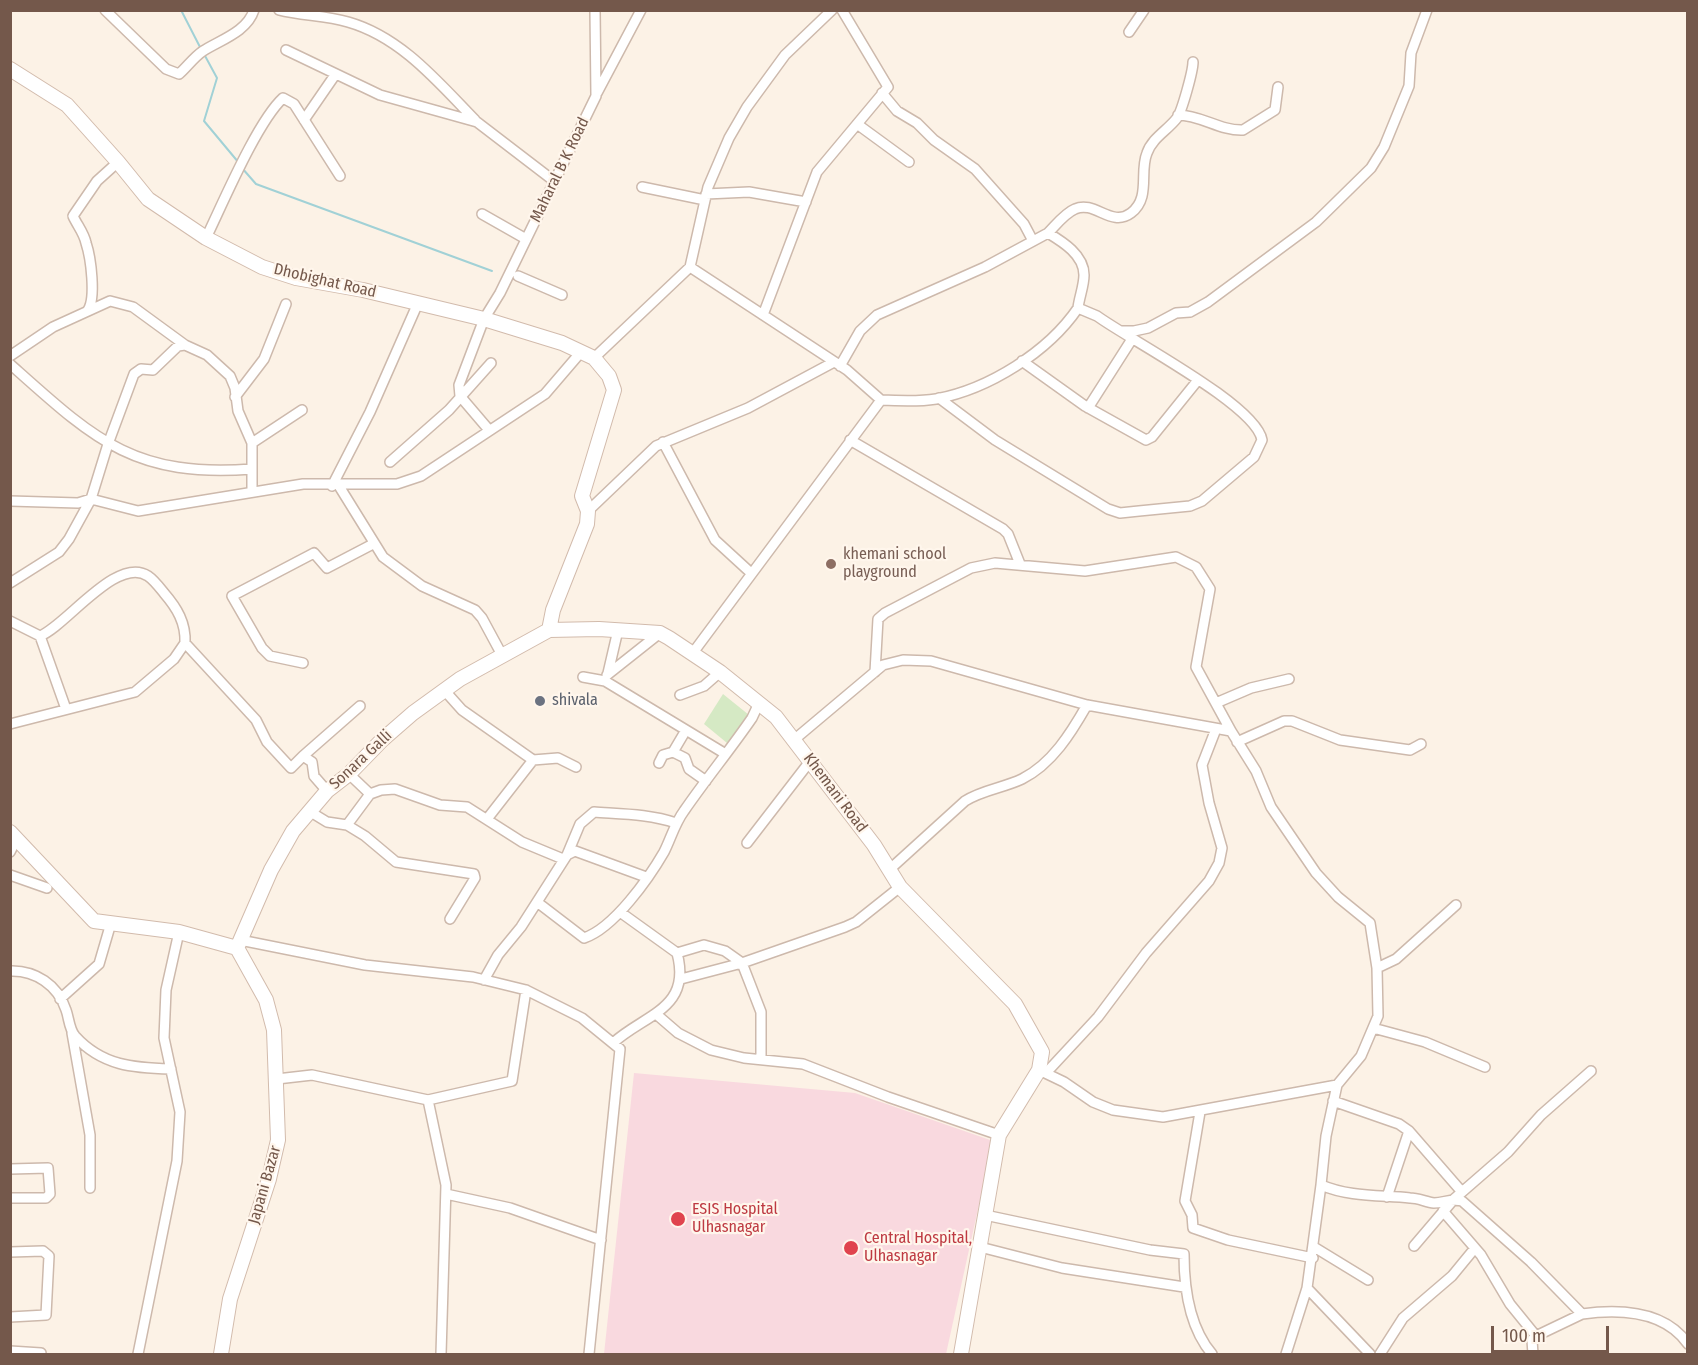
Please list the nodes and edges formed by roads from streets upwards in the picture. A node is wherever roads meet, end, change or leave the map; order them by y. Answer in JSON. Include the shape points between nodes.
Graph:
{"nodes":[{"id":1,"x":105,"y":10,"type":"edge"},
{"id":2,"x":254,"y":10,"type":"edge"},
{"id":3,"x":279,"y":10,"type":"edge"},
{"id":4,"x":595,"y":10,"type":"edge"},
{"id":5,"x":642,"y":10,"type":"edge"},
{"id":6,"x":832,"y":10,"type":"edge"},
{"id":7,"x":842,"y":10,"type":"edge"},
{"id":8,"x":1144,"y":10,"type":"edge"},
{"id":9,"x":1427,"y":10,"type":"edge"},
{"id":10,"x":1129,"y":32,"type":"dead end"},
{"id":11,"x":286,"y":50,"type":"dead end"},
{"id":12,"x":1193,"y":62,"type":"dead end"},
{"id":13,"x":10,"y":69,"type":"edge"},
{"id":14,"x":335,"y":75,"type":"junction"},
{"id":15,"x":1278,"y":87,"type":"dead end"},
{"id":16,"x":882,"y":93,"type":"junction"},
{"id":17,"x":596,"y":96,"type":"junction"},
{"id":18,"x":1178,"y":115,"type":"junction"},
{"id":19,"x":304,"y":120,"type":"junction"},
{"id":20,"x":477,"y":122,"type":"junction"},
{"id":21,"x":857,"y":124,"type":"junction"},
{"id":22,"x":118,"y":162,"type":"junction"},
{"id":23,"x":909,"y":162,"type":"dead end"},
{"id":24,"x":340,"y":176,"type":"dead end"},
{"id":25,"x":554,"y":181,"type":"junction"},
{"id":26,"x":642,"y":187,"type":"dead end"},
{"id":27,"x":706,"y":197,"type":"junction"},
{"id":28,"x":806,"y":202,"type":"junction"},
{"id":29,"x":483,"y":214,"type":"dead end"},
{"id":30,"x":1048,"y":233,"type":"junction"},
{"id":31,"x":206,"y":238,"type":"junction"},
{"id":32,"x":526,"y":239,"type":"junction"},
{"id":33,"x":1033,"y":241,"type":"junction"},
{"id":34,"x":690,"y":267,"type":"junction"},
{"id":35,"x":518,"y":276,"type":"dead end"},
{"id":36,"x":562,"y":295,"type":"dead end"},
{"id":37,"x":418,"y":303,"type":"junction"},
{"id":38,"x":286,"y":304,"type":"dead end"},
{"id":39,"x":1078,"y":308,"type":"junction"},
{"id":40,"x":88,"y":310,"type":"junction"},
{"id":41,"x":763,"y":315,"type":"junction"},
{"id":42,"x":484,"y":319,"type":"junction"},
{"id":43,"x":1118,"y":331,"type":"junction"},
{"id":44,"x":1132,"y":339,"type":"junction"},
{"id":45,"x":185,"y":345,"type":"junction"},
{"id":46,"x":588,"y":355,"type":"junction"},
{"id":47,"x":10,"y":356,"type":"edge"},
{"id":48,"x":1022,"y":361,"type":"junction"},
{"id":49,"x":491,"y":363,"type":"dead end"},
{"id":50,"x":10,"y":364,"type":"edge"},
{"id":51,"x":837,"y":364,"type":"junction"},
{"id":52,"x":1198,"y":380,"type":"junction"},
{"id":53,"x":460,"y":396,"type":"junction"},
{"id":54,"x":235,"y":397,"type":"junction"},
{"id":55,"x":939,"y":398,"type":"junction"},
{"id":56,"x":880,"y":400,"type":"junction"},
{"id":57,"x":1088,"y":408,"type":"junction"},
{"id":58,"x":302,"y":410,"type":"dead end"},
{"id":59,"x":489,"y":430,"type":"junction"},
{"id":60,"x":850,"y":440,"type":"junction"},
{"id":61,"x":663,"y":442,"type":"junction"},
{"id":62,"x":252,"y":443,"type":"junction"},
{"id":63,"x":108,"y":444,"type":"junction"},
{"id":64,"x":390,"y":462,"type":"dead end"},
{"id":65,"x":252,"y":469,"type":"junction"},
{"id":66,"x":335,"y":486,"type":"junction"},
{"id":67,"x":252,"y":492,"type":"junction"},
{"id":68,"x":91,"y":499,"type":"junction"},
{"id":69,"x":10,"y":501,"type":"edge"},
{"id":70,"x":588,"y":511,"type":"junction"},
{"id":71,"x":373,"y":544,"type":"junction"},
{"id":72,"x":1020,"y":564,"type":"junction"},
{"id":73,"x":752,"y":573,"type":"junction"},
{"id":74,"x":10,"y":583,"type":"edge"},
{"id":75,"x":10,"y":621,"type":"edge"},
{"id":76,"x":549,"y":630,"type":"junction"},
{"id":77,"x":618,"y":630,"type":"junction"},
{"id":78,"x":660,"y":633,"type":"junction"},
{"id":79,"x":40,"y":636,"type":"junction"},
{"id":80,"x":185,"y":643,"type":"junction"},
{"id":81,"x":692,"y":654,"type":"junction"},
{"id":82,"x":502,"y":655,"type":"junction"},
{"id":83,"x":303,"y":663,"type":"dead end"},
{"id":84,"x":720,"y":672,"type":"junction"},
{"id":85,"x":874,"y":672,"type":"junction"},
{"id":86,"x":584,"y":677,"type":"dead end"},
{"id":87,"x":606,"y":678,"type":"junction"},
{"id":88,"x":1289,"y":679,"type":"dead end"},
{"id":89,"x":445,"y":691,"type":"junction"},
{"id":90,"x":680,"y":695,"type":"dead end"},
{"id":91,"x":759,"y":703,"type":"junction"},
{"id":92,"x":1216,"y":703,"type":"junction"},
{"id":93,"x":1087,"y":705,"type":"junction"},
{"id":94,"x":360,"y":706,"type":"dead end"},
{"id":95,"x":66,"y":710,"type":"junction"},
{"id":96,"x":10,"y":724,"type":"edge"},
{"id":97,"x":1216,"y":729,"type":"junction"},
{"id":98,"x":686,"y":730,"type":"junction"},
{"id":99,"x":1231,"y":731,"type":"junction"},
{"id":100,"x":795,"y":739,"type":"junction"},
{"id":101,"x":1237,"y":742,"type":"junction"},
{"id":102,"x":1421,"y":744,"type":"dead end"},
{"id":103,"x":673,"y":752,"type":"junction"},
{"id":104,"x":724,"y":753,"type":"junction"},
{"id":105,"x":303,"y":756,"type":"junction"},
{"id":106,"x":533,"y":760,"type":"junction"},
{"id":107,"x":811,"y":760,"type":"junction"},
{"id":108,"x":659,"y":763,"type":"dead end"},
{"id":109,"x":576,"y":767,"type":"dead end"},
{"id":110,"x":349,"y":774,"type":"junction"},
{"id":111,"x":706,"y":781,"type":"junction"},
{"id":112,"x":327,"y":791,"type":"junction"},
{"id":113,"x":370,"y":794,"type":"junction"},
{"id":114,"x":309,"y":811,"type":"junction"},
{"id":115,"x":487,"y":819,"type":"junction"},
{"id":116,"x":676,"y":823,"type":"junction"},
{"id":117,"x":347,"y":825,"type":"junction"},
{"id":118,"x":14,"y":835,"type":"edge"},
{"id":119,"x":747,"y":843,"type":"dead end"},
{"id":120,"x":10,"y":852,"type":"edge"},
{"id":121,"x":565,"y":857,"type":"junction"},
{"id":122,"x":889,"y":870,"type":"junction"},
{"id":123,"x":10,"y":874,"type":"edge"},
{"id":124,"x":646,"y":877,"type":"junction"},
{"id":125,"x":900,"y":887,"type":"junction"},
{"id":126,"x":47,"y":888,"type":"dead end"},
{"id":127,"x":537,"y":902,"type":"junction"},
{"id":128,"x":1456,"y":905,"type":"dead end"},
{"id":129,"x":620,"y":912,"type":"junction"},
{"id":130,"x":450,"y":919,"type":"dead end"},
{"id":131,"x":111,"y":923,"type":"junction"},
{"id":132,"x":179,"y":932,"type":"junction"},
{"id":133,"x":239,"y":944,"type":"junction"},
{"id":134,"x":677,"y":953,"type":"junction"},
{"id":135,"x":742,"y":963,"type":"junction"},
{"id":136,"x":1377,"y":968,"type":"junction"},
{"id":137,"x":10,"y":971,"type":"edge"},
{"id":138,"x":681,"y":979,"type":"junction"},
{"id":139,"x":484,"y":980,"type":"junction"},
{"id":140,"x":526,"y":990,"type":"junction"},
{"id":141,"x":60,"y":999,"type":"junction"},
{"id":142,"x":657,"y":1014,"type":"junction"},
{"id":143,"x":1373,"y":1028,"type":"junction"},
{"id":144,"x":72,"y":1033,"type":"junction"},
{"id":145,"x":613,"y":1043,"type":"junction"},
{"id":146,"x":761,"y":1059,"type":"junction"},
{"id":147,"x":1485,"y":1067,"type":"dead end"},
{"id":148,"x":171,"y":1069,"type":"junction"},
{"id":149,"x":1591,"y":1071,"type":"dead end"},
{"id":150,"x":1043,"y":1072,"type":"junction"},
{"id":151,"x":277,"y":1079,"type":"junction"},
{"id":152,"x":1337,"y":1085,"type":"junction"},
{"id":153,"x":428,"y":1100,"type":"junction"},
{"id":154,"x":1333,"y":1101,"type":"junction"},
{"id":155,"x":1200,"y":1112,"type":"junction"},
{"id":156,"x":1409,"y":1131,"type":"junction"},
{"id":157,"x":999,"y":1135,"type":"junction"},
{"id":158,"x":10,"y":1169,"type":"edge"},
{"id":159,"x":1321,"y":1185,"type":"junction"},
{"id":160,"x":90,"y":1188,"type":"dead end"},
{"id":161,"x":1462,"y":1191,"type":"junction"},
{"id":162,"x":446,"y":1194,"type":"junction"},
{"id":163,"x":1387,"y":1197,"type":"junction"},
{"id":164,"x":10,"y":1198,"type":"edge"},
{"id":165,"x":1454,"y":1199,"type":"junction"},
{"id":166,"x":1443,"y":1211,"type":"junction"},
{"id":167,"x":985,"y":1215,"type":"junction"},
{"id":168,"x":600,"y":1240,"type":"junction"},
{"id":169,"x":980,"y":1246,"type":"junction"},
{"id":170,"x":1414,"y":1246,"type":"dead end"},
{"id":171,"x":1314,"y":1247,"type":"junction"},
{"id":172,"x":1475,"y":1248,"type":"junction"},
{"id":173,"x":10,"y":1252,"type":"edge"},
{"id":174,"x":1312,"y":1258,"type":"junction"},
{"id":175,"x":1368,"y":1280,"type":"dead end"},
{"id":176,"x":1184,"y":1287,"type":"junction"},
{"id":177,"x":1307,"y":1288,"type":"junction"},
{"id":178,"x":1582,"y":1314,"type":"junction"},
{"id":179,"x":10,"y":1317,"type":"edge"},
{"id":180,"x":1536,"y":1336,"type":"junction"},
{"id":181,"x":1688,"y":1344,"type":"edge"},
{"id":182,"x":10,"y":1351,"type":"edge"},
{"id":183,"x":41,"y":1353,"type":"edge"},
{"id":184,"x":138,"y":1354,"type":"edge"},
{"id":185,"x":221,"y":1354,"type":"edge"},
{"id":186,"x":441,"y":1354,"type":"edge"},
{"id":187,"x":589,"y":1354,"type":"edge"},
{"id":188,"x":961,"y":1354,"type":"edge"},
{"id":189,"x":1212,"y":1354,"type":"edge"},
{"id":190,"x":1286,"y":1354,"type":"edge"},
{"id":191,"x":1370,"y":1354,"type":"edge"},
{"id":192,"x":1380,"y":1354,"type":"edge"},
{"id":193,"x":1533,"y":1354,"type":"edge"}],
"edges":[{"from":1,"to":2,"type":"street","via":[[166,69],[179,74],[252,17]]},
{"from":3,"to":20,"type":"street","via":[[350,22],[388,40],[423,67]]},
{"from":4,"to":17,"type":"street","name":"Maharal B K Road"},
{"from":5,"to":17,"type":"street"},
{"from":6,"to":27,"type":"street","via":[[785,54],[747,107],[719,156]]},
{"from":7,"to":16,"type":"street","via":[[888,87]]},
{"from":8,"to":10,"type":"street"},
{"from":9,"to":43,"type":"street","via":[[1411,53],[1408,86],[1384,147],[1371,168],[1309,227],[1208,302],[1148,328]]},
{"from":11,"to":14,"type":"street"},
{"from":12,"to":18,"type":"street"},
{"from":13,"to":22,"type":"street","name":"Dhobighat Road","via":[[67,105]]},
{"from":14,"to":19,"type":"street"},
{"from":14,"to":20,"type":"street","via":[[380,95]]},
{"from":15,"to":18,"type":"street","via":[[1275,110],[1243,130],[1196,116]]},
{"from":16,"to":21,"type":"street"},
{"from":16,"to":33,"type":"street","via":[[897,111],[975,169],[1018,216]]},
{"from":17,"to":25,"type":"street","name":"Maharal B K Road"},
{"from":18,"to":30,"type":"street","via":[[1147,152],[1145,187],[1132,213],[1113,219],[1081,207],[1073,209]]},
{"from":19,"to":24,"type":"street"},
{"from":19,"to":31,"type":"street","via":[[294,105],[283,98],[276,105]]},
{"from":20,"to":25,"type":"street"},
{"from":21,"to":23,"type":"street"},
{"from":21,"to":28,"type":"street","via":[[817,172]]},
{"from":22,"to":31,"type":"street","name":"Dhobighat Road","via":[[148,200]]},
{"from":22,"to":40,"type":"street","via":[[97,181],[73,216],[89,256],[93,297]]},
{"from":25,"to":32,"type":"street","name":"Maharal B K Road"},
{"from":26,"to":27,"type":"street"},
{"from":27,"to":28,"type":"street","via":[[749,192]]},
{"from":27,"to":34,"type":"street"},
{"from":28,"to":41,"type":"street"},
{"from":29,"to":32,"type":"street"},
{"from":30,"to":33,"type":"street"},
{"from":30,"to":39,"type":"street","via":[[1069,246],[1078,258],[1084,274]]},
{"from":31,"to":37,"type":"street","name":"Dhobighat Road","via":[[262,267],[296,278]]},
{"from":32,"to":42,"type":"street","name":"Maharal B K Road"},
{"from":33,"to":51,"type":"street","via":[[877,315],[860,330]]},
{"from":34,"to":41,"type":"street"},
{"from":34,"to":46,"type":"street"},
{"from":35,"to":36,"type":"street"},
{"from":37,"to":42,"type":"street","name":"Dhobighat Road"},
{"from":37,"to":66,"type":"street"},
{"from":38,"to":54,"type":"street","via":[[264,359]]},
{"from":39,"to":43,"type":"street","via":[[1098,316]]},
{"from":39,"to":48,"type":"street","via":[[1056,336]]},
{"from":40,"to":45,"type":"street","via":[[110,301],[133,307]]},
{"from":40,"to":47,"type":"street","via":[[52,327]]},
{"from":41,"to":51,"type":"street"},
{"from":42,"to":46,"type":"street","name":"Dhobighat Road","via":[[540,335]]},
{"from":42,"to":53,"type":"street","name":"Maharal B K Road","via":[[459,386]]},
{"from":43,"to":44,"type":"street"},
{"from":44,"to":52,"type":"street"},
{"from":44,"to":57,"type":"street"},
{"from":45,"to":54,"type":"street","via":[[207,355],[230,376]]},
{"from":45,"to":63,"type":"street","via":[[178,346],[153,370],[141,369],[134,374]]},
{"from":46,"to":59,"type":"street","via":[[545,394]]},
{"from":46,"to":70,"type":"street","via":[[609,376],[614,390],[582,496]]},
{"from":48,"to":55,"type":"street","via":[[991,380]]},
{"from":48,"to":57,"type":"street"},
{"from":49,"to":53,"type":"street"},
{"from":50,"to":63,"type":"street"},
{"from":51,"to":56,"type":"street"},
{"from":51,"to":61,"type":"street","via":[[748,408]]},
{"from":52,"to":55,"type":"street","via":[[1256,427],[1262,440],[1259,451],[1202,501],[1139,512],[1108,509],[995,440]]},
{"from":52,"to":57,"type":"street","via":[[1146,440]]},
{"from":53,"to":59,"type":"street"},
{"from":53,"to":64,"type":"street"},
{"from":54,"to":62,"type":"street"},
{"from":55,"to":56,"type":"street"},
{"from":56,"to":60,"type":"street"},
{"from":58,"to":62,"type":"street"},
{"from":59,"to":66,"type":"street","via":[[413,479],[397,484]]},
{"from":60,"to":72,"type":"street","via":[[1003,529]]},
{"from":60,"to":73,"type":"street"},
{"from":61,"to":70,"type":"street"},
{"from":61,"to":73,"type":"street","via":[[715,540]]},
{"from":62,"to":65,"type":"street"},
{"from":63,"to":65,"type":"street","via":[[159,464],[211,471]]},
{"from":63,"to":68,"type":"street"},
{"from":65,"to":67,"type":"street"},
{"from":66,"to":67,"type":"street","via":[[303,484]]},
{"from":66,"to":71,"type":"street"},
{"from":67,"to":68,"type":"street","via":[[138,510]]},
{"from":68,"to":69,"type":"street","via":[[78,503]]},
{"from":68,"to":74,"type":"street","via":[[59,552]]},
{"from":70,"to":76,"type":"street","via":[[587,524]]},
{"from":71,"to":82,"type":"street","via":[[393,567],[422,586],[475,610]]},
{"from":71,"to":83,"type":"street","via":[[327,568],[314,553],[232,596],[270,656]]},
{"from":72,"to":85,"type":"street","via":[[995,563],[971,568],[885,613],[878,620],[875,634]]},
{"from":72,"to":92,"type":"street","via":[[1085,571],[1176,557],[1196,567],[1210,589],[1196,668]]},
{"from":73,"to":81,"type":"street"},
{"from":75,"to":79,"type":"street"},
{"from":76,"to":77,"type":"street","name":"Khemani Road"},
{"from":76,"to":82,"type":"street","name":"Sonara Galli"},
{"from":77,"to":78,"type":"street","name":"Khemani Road"},
{"from":77,"to":87,"type":"street"},
{"from":78,"to":81,"type":"street","name":"Khemani Road"},
{"from":78,"to":87,"type":"street"},
{"from":79,"to":80,"type":"street","via":[[59,625],[93,592],[124,575],[139,572],[170,599],[185,626]]},
{"from":79,"to":95,"type":"street"},
{"from":80,"to":95,"type":"street","via":[[174,659],[135,692]]},
{"from":80,"to":105,"type":"street","via":[[256,720],[267,742],[291,768]]},
{"from":81,"to":84,"type":"street","name":"Khemani Road"},
{"from":82,"to":89,"type":"street","name":"Sonara Galli"},
{"from":84,"to":90,"type":"street","via":[[704,686]]},
{"from":84,"to":91,"type":"street","name":"Khemani Road"},
{"from":85,"to":93,"type":"street","via":[[883,665],[903,660],[931,661]]},
{"from":85,"to":100,"type":"street"},
{"from":86,"to":87,"type":"street"},
{"from":87,"to":98,"type":"street"},
{"from":88,"to":92,"type":"street","via":[[1251,688]]},
{"from":89,"to":106,"type":"street","via":[[462,710]]},
{"from":89,"to":110,"type":"street","name":"Sonara Galli","via":[[382,740]]},
{"from":91,"to":100,"type":"street","name":"Khemani Road"},
{"from":91,"to":104,"type":"street"},
{"from":92,"to":99,"type":"street"},
{"from":93,"to":97,"type":"street"},
{"from":93,"to":122,"type":"street","via":[[1068,737],[1038,769],[965,801]]},
{"from":94,"to":105,"type":"street"},
{"from":95,"to":96,"type":"street"},
{"from":97,"to":99,"type":"street"},
{"from":97,"to":150,"type":"street","via":[[1202,765],[1222,848],[1219,864],[1098,1017]]},
{"from":98,"to":103,"type":"street"},
{"from":98,"to":104,"type":"street"},
{"from":99,"to":101,"type":"street"},
{"from":100,"to":107,"type":"street","name":"Khemani Road"},
{"from":101,"to":102,"type":"street","via":[[1284,720],[1340,740],[1410,750]]},
{"from":101,"to":136,"type":"street","via":[[1256,771],[1271,807],[1316,873],[1371,923]]},
{"from":103,"to":108,"type":"street","via":[[663,755]]},
{"from":103,"to":111,"type":"street"},
{"from":104,"to":111,"type":"street"},
{"from":105,"to":112,"type":"street","via":[[312,762],[314,776]]},
{"from":106,"to":109,"type":"street","via":[[558,758]]},
{"from":106,"to":115,"type":"street"},
{"from":107,"to":119,"type":"street"},
{"from":107,"to":122,"type":"street","name":"Khemani Road"},
{"from":110,"to":112,"type":"street","name":"Sonara Galli"},
{"from":110,"to":113,"type":"street"},
{"from":111,"to":116,"type":"street"},
{"from":112,"to":114,"type":"street","name":"Sonara Galli"},
{"from":113,"to":115,"type":"street","via":[[395,789],[440,805],[467,807]]},
{"from":113,"to":117,"type":"street"},
{"from":114,"to":117,"type":"street","via":[[327,822]]},
{"from":114,"to":133,"type":"street","name":"Sonara Galli","via":[[271,870]]},
{"from":115,"to":121,"type":"street","via":[[522,842]]},
{"from":116,"to":121,"type":"street","via":[[653,815],[594,812],[580,824]]},
{"from":116,"to":124,"type":"street","via":[[663,854]]},
{"from":117,"to":130,"type":"street","via":[[396,862],[474,874]]},
{"from":118,"to":120,"type":"street"},
{"from":118,"to":131,"type":"street","via":[[94,921]]},
{"from":121,"to":124,"type":"street","via":[[575,851]]},
{"from":121,"to":127,"type":"street"},
{"from":122,"to":125,"type":"street","name":"Khemani Road"},
{"from":123,"to":126,"type":"street"},
{"from":124,"to":129,"type":"street"},
{"from":125,"to":135,"type":"street","via":[[850,925]]},
{"from":125,"to":150,"type":"street","name":"Khemani Road","via":[[1016,1004],[1042,1052]]},
{"from":127,"to":129,"type":"street","via":[[585,938]]},
{"from":127,"to":139,"type":"street"},
{"from":128,"to":136,"type":"street","via":[[1396,959]]},
{"from":129,"to":134,"type":"street"},
{"from":131,"to":132,"type":"street"},
{"from":131,"to":141,"type":"street","via":[[99,964]]},
{"from":132,"to":133,"type":"street"},
{"from":132,"to":148,"type":"street","via":[[166,990],[164,1038]]},
{"from":133,"to":139,"type":"street"},
{"from":133,"to":151,"type":"street","name":"Japani Bazar","via":[[266,1000],[274,1030]]},
{"from":134,"to":135,"type":"street","via":[[704,945],[725,951]]},
{"from":134,"to":138,"type":"street"},
{"from":135,"to":138,"type":"street"},
{"from":135,"to":146,"type":"street","via":[[761,1012]]},
{"from":136,"to":143,"type":"street","via":[[1378,1016]]},
{"from":137,"to":141,"type":"street","via":[[26,970],[37,975]]},
{"from":138,"to":142,"type":"street","via":[[671,1003]]},
{"from":139,"to":140,"type":"street"},
{"from":140,"to":145,"type":"street","via":[[582,1018]]},
{"from":140,"to":153,"type":"street","via":[[512,1081]]},
{"from":141,"to":144,"type":"street"},
{"from":142,"to":145,"type":"street"},
{"from":142,"to":146,"type":"street","via":[[678,1033],[711,1050]]},
{"from":143,"to":147,"type":"street","via":[[1425,1042]]},
{"from":143,"to":152,"type":"street","via":[[1361,1056]]},
{"from":144,"to":148,"type":"street","via":[[111,1063]]},
{"from":144,"to":160,"type":"street","via":[[90,1136]]},
{"from":145,"to":168,"type":"street","via":[[620,1049]]},
{"from":146,"to":157,"type":"street","via":[[803,1064]]},
{"from":148,"to":184,"type":"street","via":[[180,1112],[177,1161]]},
{"from":149,"to":161,"type":"street"},
{"from":150,"to":155,"type":"street","via":[[1113,1110],[1163,1117]]},
{"from":150,"to":157,"type":"street"},
{"from":151,"to":153,"type":"street","via":[[312,1075]]},
{"from":151,"to":185,"type":"street","name":"Japani Bazar","via":[[278,1140],[230,1299]]},
{"from":152,"to":154,"type":"street"},
{"from":152,"to":155,"type":"street"},
{"from":153,"to":162,"type":"street"},
{"from":154,"to":156,"type":"street"},
{"from":154,"to":159,"type":"street"},
{"from":155,"to":174,"type":"street","via":[[1185,1201],[1193,1228],[1228,1240]]},
{"from":156,"to":161,"type":"street"},
{"from":156,"to":163,"type":"street"},
{"from":157,"to":167,"type":"street"},
{"from":158,"to":164,"type":"street","via":[[48,1168],[50,1194],[46,1198]]},
{"from":159,"to":163,"type":"street","via":[[1336,1191]]},
{"from":159,"to":171,"type":"street"},
{"from":161,"to":165,"type":"street"},
{"from":162,"to":168,"type":"street","via":[[510,1208]]},
{"from":162,"to":186,"type":"street"},
{"from":163,"to":165,"type":"street","via":[[1432,1203]]},
{"from":165,"to":166,"type":"street"},
{"from":165,"to":178,"type":"street","via":[[1469,1204]]},
{"from":166,"to":170,"type":"street"},
{"from":166,"to":172,"type":"street"},
{"from":167,"to":169,"type":"street"},
{"from":167,"to":176,"type":"street","via":[[1184,1254]]},
{"from":168,"to":187,"type":"street"},
{"from":169,"to":176,"type":"street","via":[[1062,1268]]},
{"from":169,"to":188,"type":"street"},
{"from":171,"to":174,"type":"street"},
{"from":171,"to":175,"type":"street"},
{"from":172,"to":180,"type":"street","via":[[1510,1304]]},
{"from":172,"to":192,"type":"street","via":[[1452,1276],[1403,1318]]},
{"from":173,"to":179,"type":"street","via":[[46,1253],[49,1278],[46,1315]]},
{"from":174,"to":177,"type":"street"},
{"from":176,"to":189,"type":"street","via":[[1201,1341]]},
{"from":177,"to":190,"type":"street"},
{"from":177,"to":191,"type":"street"},
{"from":178,"to":180,"type":"street"},
{"from":178,"to":181,"type":"street","via":[[1620,1310],[1642,1314],[1665,1324]]},
{"from":180,"to":193,"type":"street","via":[[1532,1340]]},
{"from":182,"to":183,"type":"street"}]}
